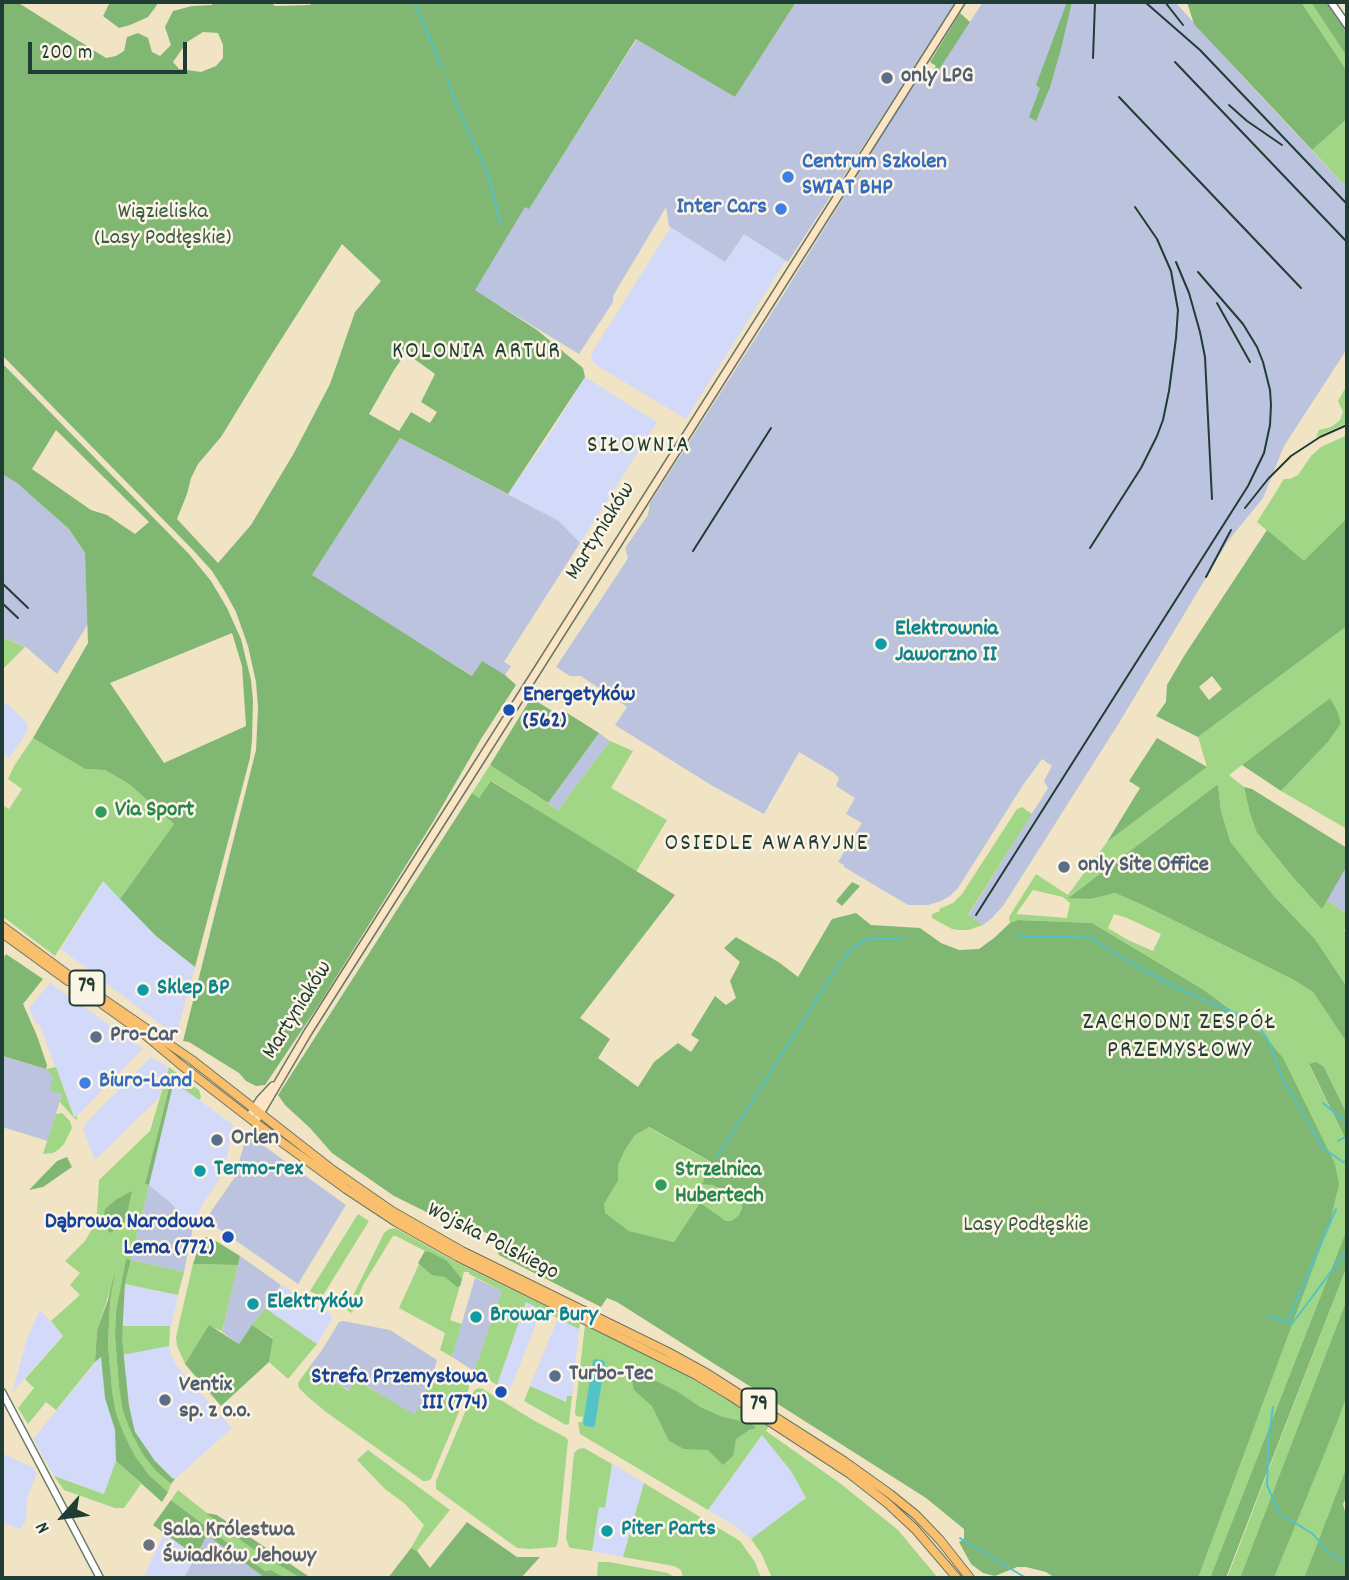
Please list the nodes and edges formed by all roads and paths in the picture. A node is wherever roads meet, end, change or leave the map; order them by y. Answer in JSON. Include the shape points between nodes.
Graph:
{"nodes":[{"id":1,"x":961,"y":2,"type":"edge"},
{"id":2,"x":1331,"y":2,"type":"edge"},
{"id":3,"x":1347,"y":25,"type":"edge"},
{"id":4,"x":2,"y":926,"type":"edge"},
{"id":5,"x":2,"y":933,"type":"edge"},
{"id":6,"x":265,"y":1100,"type":"junction"},
{"id":7,"x":245,"y":1101,"type":"junction"},
{"id":8,"x":257,"y":1111,"type":"junction"},
{"id":9,"x":252,"y":1120,"type":"junction"},
{"id":10,"x":271,"y":1122,"type":"junction"},
{"id":11,"x":2,"y":1392,"type":"edge"},
{"id":12,"x":100,"y":1578,"type":"edge"},
{"id":13,"x":957,"y":1578,"type":"edge"},
{"id":14,"x":970,"y":1578,"type":"edge"}],
"edges":[{"from":1,"to":6,"type":"main road","name":"Martyniaków"},
{"from":2,"to":3,"type":"street"},
{"from":4,"to":7,"type":"main road","name":"Wojska Polskiego","number":"79"},
{"from":5,"to":9,"type":"main road","name":"Wojska Polskiego","number":"79","via":[[138,1029]]},
{"from":6,"to":7,"type":"main road"},
{"from":6,"to":8,"type":"main road","name":"Martyniaków"},
{"from":6,"to":10,"type":"main road"},
{"from":7,"to":8,"type":"main road","name":"Wojska Polskiego","number":"79"},
{"from":8,"to":9,"type":"main road","name":"Martyniaków"},
{"from":8,"to":10,"type":"main road","name":"Wojska Polskiego","number":"79"},
{"from":9,"to":13,"type":"main road","name":"Wojska Polskiego","number":"79","via":[[362,1200],[430,1242],[666,1359],[840,1467],[915,1529]]},
{"from":10,"to":14,"type":"main road","name":"Wojska Polskiego","number":"79","via":[[364,1193],[420,1228],[668,1352],[743,1395],[905,1506]]},
{"from":11,"to":12,"type":"street"}]}
